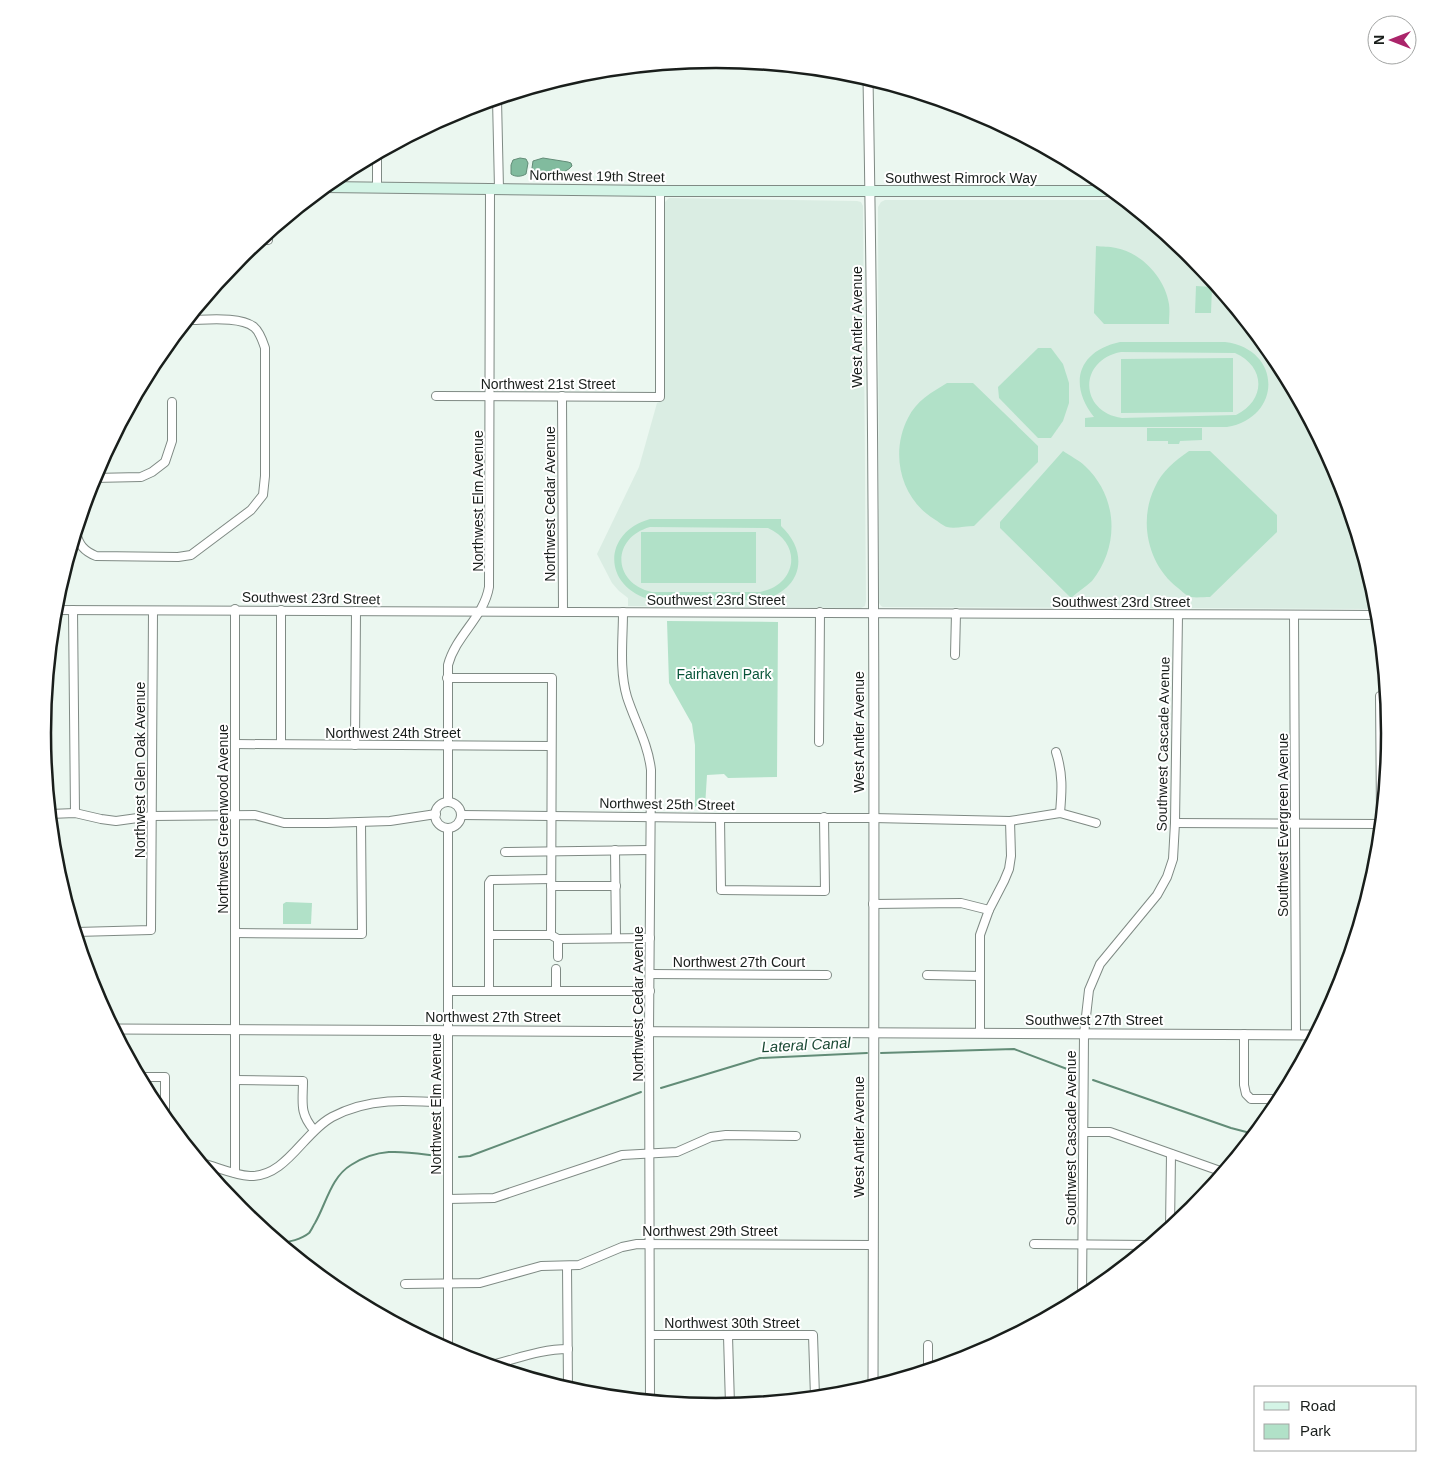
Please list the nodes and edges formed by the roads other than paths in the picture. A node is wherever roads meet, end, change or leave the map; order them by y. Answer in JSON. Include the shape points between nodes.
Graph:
{"nodes":[{"id":1,"x":868,"y":86,"type":"edge"},
{"id":2,"x":497,"y":106,"type":"edge"},
{"id":3,"x":378,"y":161,"type":"edge"},
{"id":4,"x":337,"y":187,"type":"edge"},
{"id":5,"x":377,"y":187,"type":"junction"},
{"id":6,"x":494,"y":189,"type":"junction"},
{"id":7,"x":660,"y":191,"type":"junction"},
{"id":8,"x":1100,"y":191,"type":"edge"},
{"id":9,"x":870,"y":192,"type":"junction"},
{"id":10,"x":195,"y":320,"type":"edge"},
{"id":11,"x":436,"y":396,"type":"dead end"},
{"id":12,"x":491,"y":396,"type":"junction"},
{"id":13,"x":562,"y":396,"type":"junction"},
{"id":14,"x":172,"y":402,"type":"dead end"},
{"id":15,"x":103,"y":478,"type":"edge"},
{"id":16,"x":79,"y":544,"type":"edge"},
{"id":17,"x":235,"y":609,"type":"junction"},
{"id":18,"x":63,"y":610,"type":"edge"},
{"id":19,"x":73,"y":610,"type":"junction"},
{"id":20,"x":281,"y":610,"type":"junction"},
{"id":21,"x":153,"y":611,"type":"junction"},
{"id":22,"x":356,"y":611,"type":"junction"},
{"id":23,"x":481,"y":611,"type":"junction"},
{"id":24,"x":563,"y":612,"type":"junction"},
{"id":25,"x":623,"y":612,"type":"junction"},
{"id":26,"x":820,"y":612,"type":"junction"},
{"id":27,"x":873,"y":612,"type":"junction"},
{"id":28,"x":956,"y":613,"type":"junction"},
{"id":29,"x":1178,"y":615,"type":"junction"},
{"id":30,"x":1370,"y":615,"type":"edge"},
{"id":31,"x":1294,"y":616,"type":"junction"},
{"id":32,"x":955,"y":655,"type":"dead end"},
{"id":33,"x":447,"y":678,"type":"junction"},
{"id":34,"x":1380,"y":715,"type":"edge"},
{"id":35,"x":819,"y":742,"type":"dead end"},
{"id":36,"x":235,"y":744,"type":"junction"},
{"id":37,"x":281,"y":744,"type":"junction"},
{"id":38,"x":355,"y":745,"type":"junction"},
{"id":39,"x":447,"y":746,"type":"junction"},
{"id":40,"x":551,"y":746,"type":"junction"},
{"id":41,"x":1380,"y":746,"type":"edge"},
{"id":42,"x":1056,"y":752,"type":"dead end"},
{"id":43,"x":448,"y":802,"type":"junction"},
{"id":44,"x":75,"y":813,"type":"junction"},
{"id":45,"x":1060,"y":813,"type":"junction"},
{"id":46,"x":56,"y":814,"type":"edge"},
{"id":47,"x":235,"y":814,"type":"junction"},
{"id":48,"x":436,"y":814,"type":"junction"},
{"id":49,"x":461,"y":815,"type":"junction"},
{"id":50,"x":152,"y":816,"type":"junction"},
{"id":51,"x":551,"y":816,"type":"junction"},
{"id":52,"x":650,"y":817,"type":"junction"},
{"id":53,"x":824,"y":817,"type":"junction"},
{"id":54,"x":720,"y":818,"type":"junction"},
{"id":55,"x":873,"y":818,"type":"junction"},
{"id":56,"x":1010,"y":821,"type":"junction"},
{"id":57,"x":361,"y":822,"type":"junction"},
{"id":58,"x":1096,"y":823,"type":"dead end"},
{"id":59,"x":1175,"y":823,"type":"junction"},
{"id":60,"x":1296,"y":824,"type":"junction"},
{"id":61,"x":1374,"y":824,"type":"edge"},
{"id":62,"x":448,"y":828,"type":"junction"},
{"id":63,"x":615,"y":850,"type":"junction"},
{"id":64,"x":650,"y":850,"type":"junction"},
{"id":65,"x":505,"y":852,"type":"dead end"},
{"id":66,"x":551,"y":852,"type":"junction"},
{"id":67,"x":551,"y":882,"type":"junction"},
{"id":68,"x":616,"y":886,"type":"junction"},
{"id":69,"x":873,"y":904,"type":"junction"},
{"id":70,"x":989,"y":910,"type":"junction"},
{"id":71,"x":82,"y":932,"type":"edge"},
{"id":72,"x":235,"y":933,"type":"junction"},
{"id":73,"x":489,"y":935,"type":"junction"},
{"id":74,"x":554,"y":937,"type":"junction"},
{"id":75,"x":616,"y":938,"type":"junction"},
{"id":76,"x":650,"y":938,"type":"junction"},
{"id":77,"x":558,"y":957,"type":"dead end"},
{"id":78,"x":556,"y":969,"type":"dead end"},
{"id":79,"x":650,"y":974,"type":"junction"},
{"id":80,"x":827,"y":975,"type":"dead end"},
{"id":81,"x":928,"y":975,"type":"dead end"},
{"id":82,"x":980,"y":976,"type":"junction"},
{"id":83,"x":448,"y":991,"type":"junction"},
{"id":84,"x":489,"y":991,"type":"junction"},
{"id":85,"x":556,"y":991,"type":"junction"},
{"id":86,"x":650,"y":991,"type":"junction"},
{"id":87,"x":121,"y":1029,"type":"edge"},
{"id":88,"x":235,"y":1030,"type":"junction"},
{"id":89,"x":448,"y":1030,"type":"junction"},
{"id":90,"x":649,"y":1032,"type":"junction"},
{"id":91,"x":873,"y":1033,"type":"junction"},
{"id":92,"x":980,"y":1033,"type":"junction"},
{"id":93,"x":1084,"y":1034,"type":"junction"},
{"id":94,"x":1244,"y":1034,"type":"junction"},
{"id":95,"x":1296,"y":1035,"type":"junction"},
{"id":96,"x":1308,"y":1035,"type":"edge"},
{"id":97,"x":147,"y":1077,"type":"edge"},
{"id":98,"x":235,"y":1080,"type":"junction"},
{"id":99,"x":1271,"y":1099,"type":"edge"},
{"id":100,"x":448,"y":1103,"type":"junction"},
{"id":101,"x":165,"y":1105,"type":"edge"},
{"id":102,"x":314,"y":1130,"type":"junction"},
{"id":103,"x":1084,"y":1132,"type":"junction"},
{"id":104,"x":796,"y":1136,"type":"dead end"},
{"id":105,"x":650,"y":1154,"type":"junction"},
{"id":106,"x":1171,"y":1154,"type":"junction"},
{"id":107,"x":212,"y":1166,"type":"edge"},
{"id":108,"x":1217,"y":1170,"type":"edge"},
{"id":109,"x":235,"y":1173,"type":"junction"},
{"id":110,"x":448,"y":1199,"type":"junction"},
{"id":111,"x":1170,"y":1218,"type":"edge"},
{"id":112,"x":651,"y":1243,"type":"junction"},
{"id":113,"x":1034,"y":1244,"type":"dead end"},
{"id":114,"x":873,"y":1245,"type":"junction"},
{"id":115,"x":1083,"y":1245,"type":"junction"},
{"id":116,"x":1139,"y":1245,"type":"edge"},
{"id":117,"x":567,"y":1266,"type":"junction"},
{"id":118,"x":448,"y":1283,"type":"junction"},
{"id":119,"x":405,"y":1284,"type":"dead end"},
{"id":120,"x":1082,"y":1288,"type":"edge"},
{"id":121,"x":650,"y":1335,"type":"junction"},
{"id":122,"x":728,"y":1336,"type":"junction"},
{"id":123,"x":448,"y":1341,"type":"edge"},
{"id":124,"x":928,"y":1345,"type":"dead end"},
{"id":125,"x":568,"y":1350,"type":"junction"},
{"id":126,"x":502,"y":1362,"type":"edge"},
{"id":127,"x":928,"y":1363,"type":"edge"},
{"id":128,"x":873,"y":1379,"type":"edge"},
{"id":129,"x":568,"y":1381,"type":"edge"},
{"id":130,"x":814,"y":1390,"type":"edge"},
{"id":131,"x":650,"y":1394,"type":"edge"},
{"id":132,"x":730,"y":1397,"type":"edge"}],
"edges":[{"from":1,"to":9,"type":"street","name":"West Antler Avenue"},
{"from":2,"to":6,"type":"street","name":"Northwest Elm Avenue"},
{"from":3,"to":5,"type":"street"},
{"from":4,"to":5,"type":"main road","name":"Northwest 19th Street"},
{"from":5,"to":6,"type":"main road","name":"Northwest 19th Street"},
{"from":6,"to":7,"type":"main road","name":"Northwest 19th Street"},
{"from":6,"to":12,"type":"street","name":"Northwest Elm Avenue"},
{"from":7,"to":9,"type":"main road","name":"Northwest 19th Street"},
{"from":7,"to":13,"type":"street","name":"Northwest 21st Street","via":[[660,397]]},
{"from":8,"to":9,"type":"main road","name":"Southwest Rimrock Way"},
{"from":9,"to":27,"type":"street","name":"West Antler Avenue"},
{"from":10,"to":16,"type":"street","via":[[247,323],[256,328],[265,348],[266,476],[263,495],[251,510],[191,556],[96,556]]},
{"from":11,"to":12,"type":"street","name":"Northwest 21st Street"},
{"from":12,"to":13,"type":"street","name":"Northwest 21st Street"},
{"from":12,"to":23,"type":"street","name":"Northwest Elm Avenue","via":[[490,587]]},
{"from":13,"to":24,"type":"street","name":"Northwest Cedar Avenue"},
{"from":14,"to":15,"type":"street","via":[[172,441],[165,462],[141,477]]},
{"from":17,"to":20,"type":"street","name":"Southwest 23rd Street"},
{"from":17,"to":21,"type":"street","name":"Southwest 23rd Street"},
{"from":17,"to":36,"type":"street","name":"Northwest Greenwood Avenue"},
{"from":18,"to":19,"type":"street","name":"Southwest 23rd Street"},
{"from":19,"to":21,"type":"street","name":"Southwest 23rd Street"},
{"from":19,"to":44,"type":"street"},
{"from":20,"to":22,"type":"street","name":"Southwest 23rd Street"},
{"from":20,"to":37,"type":"street"},
{"from":21,"to":50,"type":"street","name":"Northwest Glen Oak Avenue"},
{"from":22,"to":23,"type":"street","name":"Southwest 23rd Street"},
{"from":22,"to":38,"type":"street"},
{"from":23,"to":24,"type":"street","name":"Southwest 23rd Street"},
{"from":23,"to":33,"type":"street","name":"Northwest Elm Avenue","via":[[451,654]]},
{"from":24,"to":25,"type":"street","name":"Southwest 23rd Street"},
{"from":25,"to":26,"type":"street","name":"Southwest 23rd Street"},
{"from":25,"to":52,"type":"street","name":"Northwest Cedar Avenue","via":[[623,676],[626,696],[649,755]]},
{"from":26,"to":27,"type":"street","name":"Southwest 23rd Street"},
{"from":26,"to":35,"type":"street"},
{"from":27,"to":28,"type":"street","name":"Southwest 23rd Street"},
{"from":27,"to":55,"type":"street","name":"West Antler Avenue"},
{"from":28,"to":29,"type":"street","name":"Southwest 23rd Street"},
{"from":28,"to":32,"type":"street"},
{"from":29,"to":31,"type":"street","name":"Southwest 23rd Street"},
{"from":29,"to":59,"type":"street","name":"Southwest Cascade Avenue"},
{"from":30,"to":31,"type":"street","name":"Southwest 23rd Street"},
{"from":31,"to":60,"type":"street","name":"Southwest Evergreen Avenue"},
{"from":33,"to":39,"type":"street","name":"Northwest Elm Avenue"},
{"from":33,"to":40,"type":"street","via":[[552,678]]},
{"from":34,"to":41,"type":"street"},
{"from":36,"to":37,"type":"street","name":"Northwest 24th Street"},
{"from":36,"to":47,"type":"street","name":"Northwest Greenwood Avenue"},
{"from":37,"to":38,"type":"street","name":"Northwest 24th Street"},
{"from":38,"to":39,"type":"street","name":"Northwest 24th Street"},
{"from":39,"to":40,"type":"street","name":"Northwest 24th Street"},
{"from":39,"to":43,"type":"street","name":"Northwest Elm Avenue"},
{"from":40,"to":51,"type":"street"},
{"from":42,"to":45,"type":"street","via":[[1062,769]]},
{"from":43,"to":48,"type":"street","via":[[441,804]]},
{"from":43,"to":49,"type":"street","via":[[456,804]]},
{"from":44,"to":46,"type":"street"},
{"from":44,"to":50,"type":"street","via":[[116,821]]},
{"from":45,"to":56,"type":"street","name":"Northwest 25th Street"},
{"from":45,"to":58,"type":"street"},
{"from":47,"to":50,"type":"street"},
{"from":47,"to":57,"type":"street","via":[[263,816],[284,823]]},
{"from":47,"to":72,"type":"street","name":"Northwest Greenwood Avenue"},
{"from":48,"to":57,"type":"street"},
{"from":48,"to":62,"type":"street","via":[[440,825]]},
{"from":49,"to":51,"type":"street","name":"Northwest 25th Street"},
{"from":49,"to":62,"type":"street","via":[[459,823]]},
{"from":50,"to":71,"type":"street","name":"Northwest Glen Oak Avenue","via":[[151,930]]},
{"from":51,"to":52,"type":"street","name":"Northwest 25th Street"},
{"from":51,"to":66,"type":"street"},
{"from":52,"to":54,"type":"street","name":"Northwest 25th Street"},
{"from":52,"to":64,"type":"street","name":"Northwest Cedar Avenue"},
{"from":53,"to":54,"type":"street","name":"Northwest 25th Street"},
{"from":53,"to":54,"type":"street","via":[[825,891],[721,890]]},
{"from":53,"to":55,"type":"street","name":"Northwest 25th Street"},
{"from":55,"to":56,"type":"street","name":"Northwest 25th Street"},
{"from":55,"to":69,"type":"street","name":"West Antler Avenue"},
{"from":56,"to":70,"type":"street","via":[[1008,870]]},
{"from":57,"to":72,"type":"street","via":[[362,934]]},
{"from":59,"to":60,"type":"street"},
{"from":59,"to":93,"type":"street","name":"Southwest Cascade Avenue","via":[[1167,877],[1158,895],[1100,964],[1089,990]]},
{"from":60,"to":61,"type":"street"},
{"from":60,"to":95,"type":"street","name":"Southwest Evergreen Avenue"},
{"from":62,"to":83,"type":"street","name":"Northwest Elm Avenue"},
{"from":63,"to":64,"type":"street"},
{"from":63,"to":66,"type":"street"},
{"from":63,"to":68,"type":"street"},
{"from":64,"to":76,"type":"street","name":"Northwest Cedar Avenue"},
{"from":65,"to":66,"type":"street"},
{"from":66,"to":67,"type":"street"},
{"from":67,"to":68,"type":"street"},
{"from":67,"to":73,"type":"street","via":[[491,880]]},
{"from":67,"to":74,"type":"street"},
{"from":68,"to":75,"type":"street"},
{"from":69,"to":70,"type":"street","via":[[961,903]]},
{"from":69,"to":91,"type":"street","name":"West Antler Avenue"},
{"from":70,"to":82,"type":"street","via":[[980,935]]},
{"from":72,"to":88,"type":"street","name":"Northwest Greenwood Avenue"},
{"from":73,"to":74,"type":"street"},
{"from":73,"to":84,"type":"street"},
{"from":74,"to":75,"type":"street"},
{"from":74,"to":77,"type":"street"},
{"from":75,"to":76,"type":"street"},
{"from":76,"to":79,"type":"street","name":"Northwest Cedar Avenue"},
{"from":78,"to":85,"type":"street"},
{"from":79,"to":80,"type":"street","name":"Northwest 27th Court"},
{"from":79,"to":86,"type":"street","name":"Northwest Cedar Avenue"},
{"from":81,"to":82,"type":"street"},
{"from":82,"to":92,"type":"street"},
{"from":83,"to":84,"type":"street"},
{"from":83,"to":89,"type":"street","name":"Northwest Elm Avenue"},
{"from":84,"to":85,"type":"street"},
{"from":85,"to":86,"type":"street"},
{"from":86,"to":90,"type":"street","name":"Northwest Cedar Avenue"},
{"from":87,"to":88,"type":"street","name":"Northwest 27th Street"},
{"from":88,"to":89,"type":"street","name":"Northwest 27th Street"},
{"from":88,"to":98,"type":"street","name":"Northwest Greenwood Avenue"},
{"from":89,"to":90,"type":"street","name":"Northwest 27th Street"},
{"from":89,"to":100,"type":"street","name":"Northwest Elm Avenue"},
{"from":90,"to":91,"type":"street","name":"Northwest 27th Street"},
{"from":90,"to":105,"type":"street","name":"Northwest Cedar Avenue"},
{"from":91,"to":92,"type":"street","name":"Southwest 27th Street"},
{"from":91,"to":114,"type":"street","name":"West Antler Avenue"},
{"from":92,"to":93,"type":"street","name":"Southwest 27th Street"},
{"from":93,"to":94,"type":"street","name":"Southwest 27th Street"},
{"from":93,"to":103,"type":"street","name":"Southwest Cascade Avenue"},
{"from":94,"to":95,"type":"street","name":"Southwest 27th Street"},
{"from":94,"to":99,"type":"street","via":[[1246,1094],[1251,1099]]},
{"from":95,"to":96,"type":"street","name":"Southwest 27th Street"},
{"from":97,"to":101,"type":"street","via":[[165,1077]]},
{"from":98,"to":102,"type":"street","via":[[303,1081],[303,1110]]},
{"from":98,"to":109,"type":"street","name":"Northwest Greenwood Avenue"},
{"from":100,"to":102,"type":"street","via":[[396,1100],[375,1103],[332,1117]]},
{"from":100,"to":110,"type":"street","name":"Northwest Elm Avenue"},
{"from":102,"to":109,"type":"street","via":[[277,1168],[250,1176]]},
{"from":103,"to":106,"type":"street","via":[[1110,1132]]},
{"from":103,"to":115,"type":"street","name":"Southwest Cascade Avenue"},
{"from":104,"to":105,"type":"street","via":[[726,1135],[711,1137],[677,1152]]},
{"from":105,"to":110,"type":"street","via":[[622,1155],[494,1198]]},
{"from":105,"to":112,"type":"street","name":"Northwest Cedar Avenue"},
{"from":106,"to":108,"type":"street"},
{"from":106,"to":111,"type":"street"},
{"from":107,"to":109,"type":"street"},
{"from":110,"to":118,"type":"street","name":"Northwest Elm Avenue"},
{"from":112,"to":114,"type":"street","name":"Northwest 29th Street"},
{"from":112,"to":117,"type":"street","name":"Northwest 29th Street","via":[[622,1247],[579,1265]]},
{"from":112,"to":121,"type":"street","name":"Northwest Cedar Avenue"},
{"from":113,"to":115,"type":"street"},
{"from":114,"to":128,"type":"street","name":"West Antler Avenue"},
{"from":115,"to":116,"type":"street"},
{"from":115,"to":120,"type":"street","name":"Southwest Cascade Avenue"},
{"from":117,"to":118,"type":"street","name":"Northwest 29th Street","via":[[541,1266],[480,1283]]},
{"from":117,"to":125,"type":"street"},
{"from":118,"to":119,"type":"street","name":"Northwest 29th Street"},
{"from":118,"to":123,"type":"street","name":"Northwest Elm Avenue"},
{"from":121,"to":122,"type":"street","name":"Northwest 30th Street"},
{"from":121,"to":131,"type":"street","name":"Northwest Cedar Avenue"},
{"from":122,"to":130,"type":"street","name":"Northwest 30th Street","via":[[813,1335]]},
{"from":122,"to":132,"type":"street"},
{"from":124,"to":127,"type":"street"},
{"from":125,"to":126,"type":"street","via":[[552,1349]]},
{"from":125,"to":129,"type":"street"}]}
